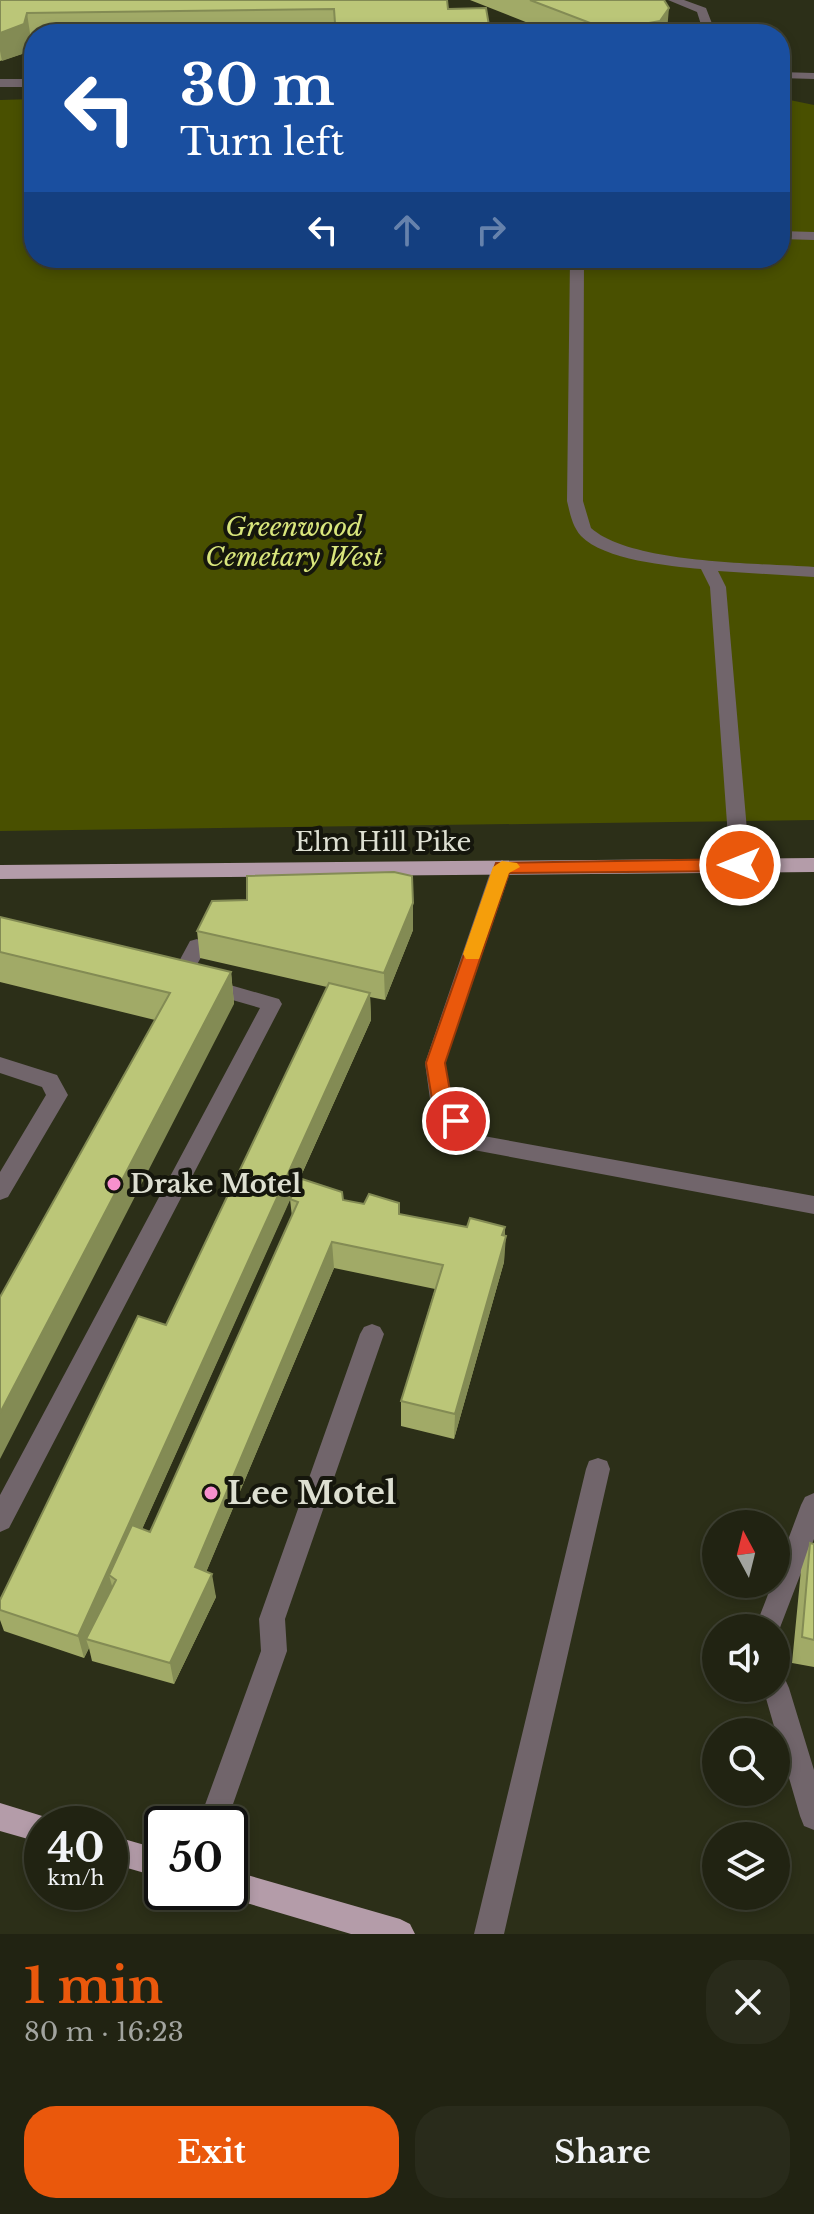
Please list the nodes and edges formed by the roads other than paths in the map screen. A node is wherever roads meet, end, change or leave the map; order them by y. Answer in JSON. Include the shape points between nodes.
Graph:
{"nodes":[{"id":1,"x":417,"y":0,"type":"edge"},
{"id":2,"x":673,"y":0,"type":"edge"},
{"id":3,"x":483,"y":24,"type":"edge"},
{"id":4,"x":707,"y":24,"type":"edge"},
{"id":5,"x":790,"y":75,"type":"edge"},
{"id":6,"x":814,"y":76,"type":"edge"},
{"id":7,"x":0,"y":83,"type":"edge"},
{"id":8,"x":24,"y":83,"type":"edge"},
{"id":9,"x":790,"y":235,"type":"edge"},
{"id":10,"x":814,"y":236,"type":"edge"},
{"id":11,"x":577,"y":268,"type":"edge"},
{"id":12,"x":706,"y":563,"type":"junction"},
{"id":13,"x":814,"y":572,"type":"edge"},
{"id":14,"x":740,"y":865,"type":"junction"},
{"id":15,"x":814,"y":865,"type":"edge"},
{"id":16,"x":502,"y":867,"type":"junction"},
{"id":17,"x":0,"y":872,"type":"edge"},
{"id":18,"x":197,"y":946,"type":"edge"},
{"id":19,"x":0,"y":1065,"type":"edge"},
{"id":20,"x":0,"y":1191,"type":"edge"},
{"id":21,"x":814,"y":1205,"type":"edge"},
{"id":22,"x":372,"y":1334,"type":"dead end"},
{"id":23,"x":598,"y":1469,"type":"dead end"},
{"id":24,"x":814,"y":1505,"type":"edge"},
{"id":25,"x":0,"y":1520,"type":"edge"},
{"id":26,"x":773,"y":1614,"type":"edge"},
{"id":27,"x":780,"y":1702,"type":"edge"},
{"id":28,"x":218,"y":1806,"type":"edge"},
{"id":29,"x":814,"y":1816,"type":"edge"},
{"id":30,"x":0,"y":1817,"type":"edge"},
{"id":31,"x":24,"y":1824,"type":"edge"},
{"id":32,"x":248,"y":1889,"type":"edge"},
{"id":33,"x":400,"y":1934,"type":"edge"},
{"id":34,"x":489,"y":1934,"type":"edge"}],
"edges":[{"from":1,"to":3,"type":"street"},
{"from":2,"to":4,"type":"street","via":[[702,10]]},
{"from":5,"to":6,"type":"street"},
{"from":7,"to":8,"type":"street"},
{"from":9,"to":10,"type":"street"},
{"from":11,"to":12,"type":"street","via":[[575,501],[582,527],[619,549]]},
{"from":12,"to":13,"type":"street"},
{"from":12,"to":14,"type":"street","via":[[718,587]]},
{"from":14,"to":15,"type":"main road","name":"Elm Hill Pike"},
{"from":14,"to":16,"type":"main road","name":"Elm Hill Pike"},
{"from":16,"to":17,"type":"main road","name":"Elm Hill Pike"},
{"from":16,"to":21,"type":"street","via":[[435,1063],[441,1099],[471,1142]]},
{"from":18,"to":25,"type":"street","via":[[180,978],[272,1004]]},
{"from":19,"to":20,"type":"street","via":[[50,1081],[57,1095]]},
{"from":22,"to":28,"type":"street","via":[[272,1619],[274,1651]]},
{"from":23,"to":34,"type":"street"},
{"from":24,"to":26,"type":"street"},
{"from":27,"to":29,"type":"street"},
{"from":30,"to":31,"type":"main road"},
{"from":32,"to":33,"type":"main road"}]}
